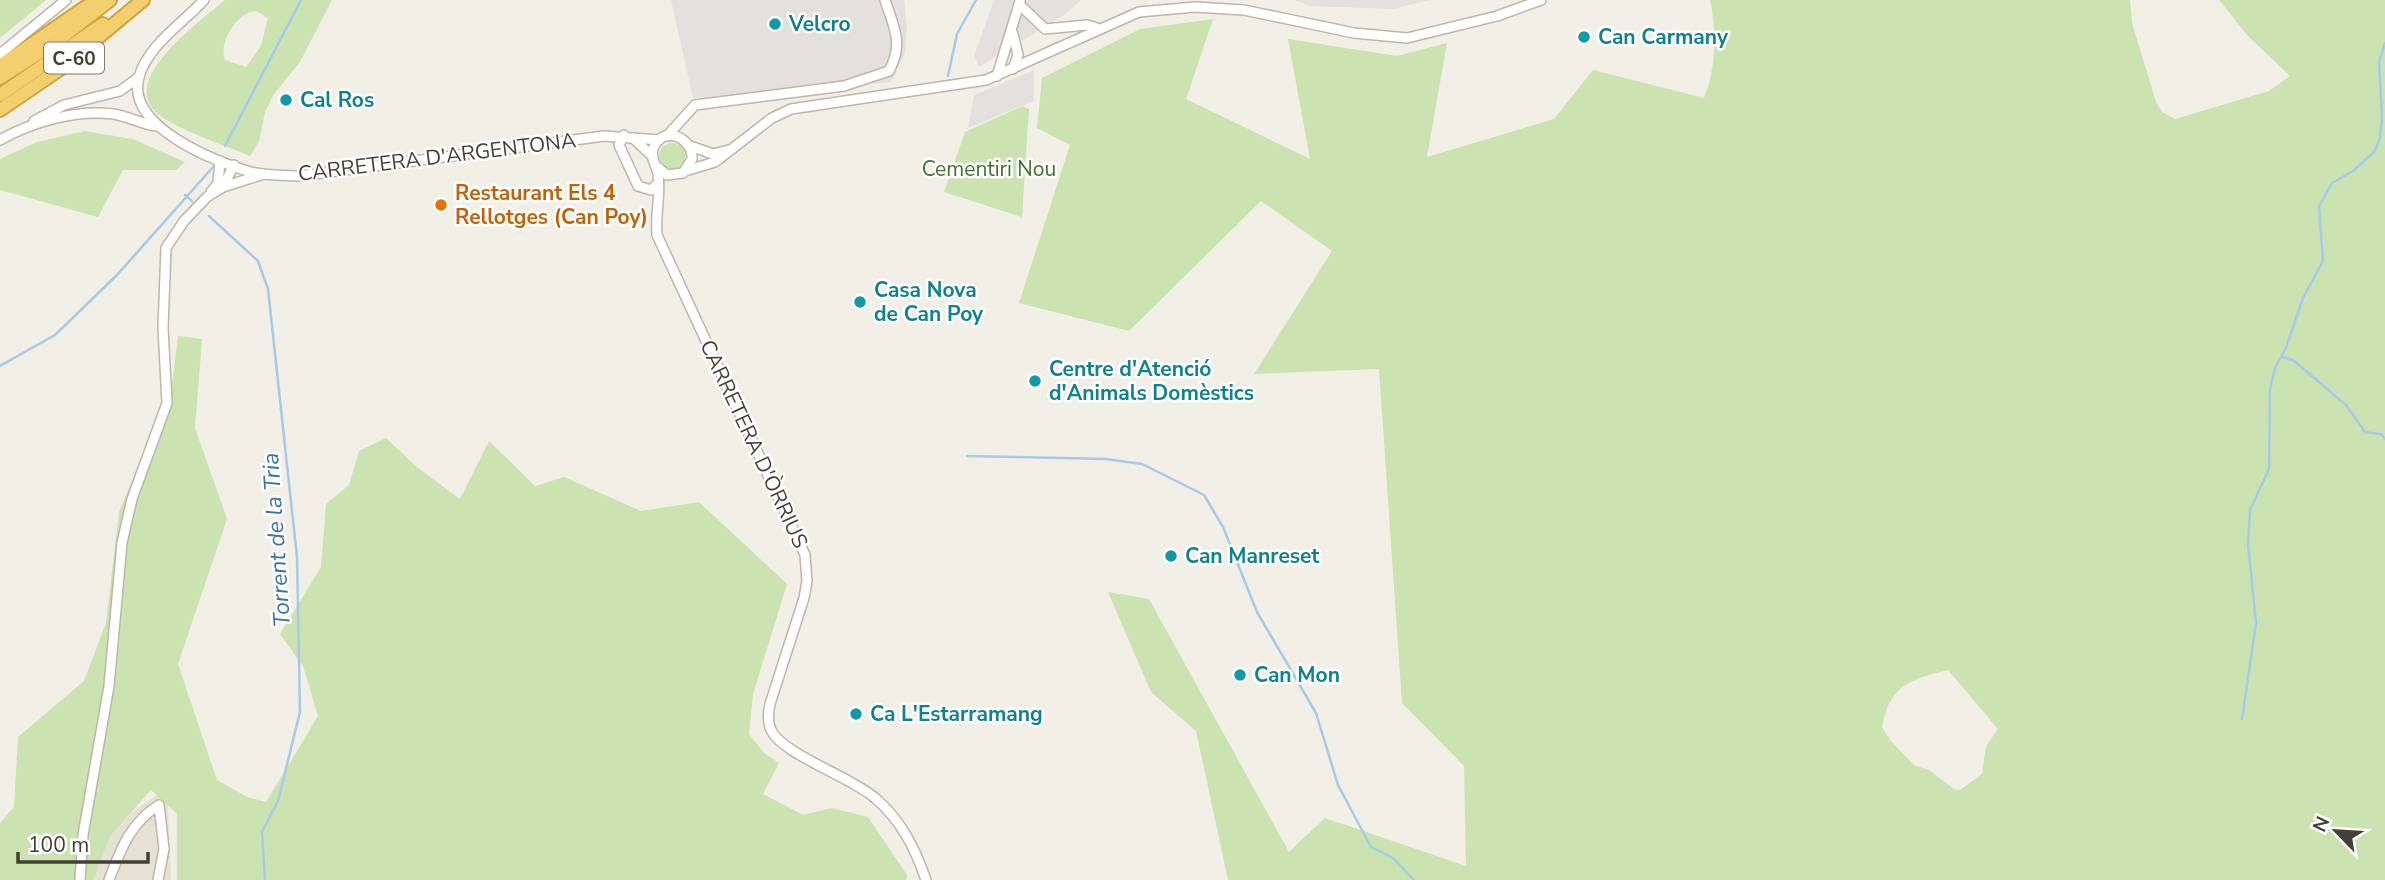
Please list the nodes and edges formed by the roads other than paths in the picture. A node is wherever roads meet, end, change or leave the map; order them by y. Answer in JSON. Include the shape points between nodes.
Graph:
{"nodes":[{"id":1,"x":66,"y":0,"type":"edge"},
{"id":2,"x":96,"y":0,"type":"edge"},
{"id":3,"x":110,"y":0,"type":"edge"},
{"id":4,"x":132,"y":0,"type":"edge"},
{"id":5,"x":143,"y":0,"type":"edge"},
{"id":6,"x":204,"y":0,"type":"edge"},
{"id":7,"x":885,"y":0,"type":"edge"},
{"id":8,"x":1541,"y":0,"type":"edge"},
{"id":9,"x":1020,"y":2,"type":"edge"},
{"id":10,"x":1097,"y":28,"type":"junction"},
{"id":11,"x":1012,"y":33,"type":"junction"},
{"id":12,"x":0,"y":54,"type":"edge"},
{"id":13,"x":0,"y":66,"type":"edge"},
{"id":14,"x":1013,"y":69,"type":"junction"},
{"id":15,"x":997,"y":76,"type":"junction"},
{"id":16,"x":139,"y":77,"type":"junction"},
{"id":17,"x":0,"y":78,"type":"edge"},
{"id":18,"x":0,"y":95,"type":"edge"},
{"id":19,"x":0,"y":110,"type":"edge"},
{"id":20,"x":687,"y":111,"type":"junction"},
{"id":21,"x":156,"y":126,"type":"junction"},
{"id":22,"x":23,"y":127,"type":"junction"},
{"id":23,"x":629,"y":136,"type":"junction"},
{"id":24,"x":663,"y":138,"type":"junction"},
{"id":25,"x":0,"y":140,"type":"edge"},
{"id":26,"x":687,"y":143,"type":"junction"},
{"id":27,"x":731,"y":150,"type":"junction"},
{"id":28,"x":653,"y":161,"type":"junction"},
{"id":29,"x":227,"y":163,"type":"junction"},
{"id":30,"x":685,"y":171,"type":"junction"},
{"id":31,"x":264,"y":174,"type":"junction"},
{"id":32,"x":675,"y":176,"type":"junction"},
{"id":33,"x":223,"y":187,"type":"junction"},
{"id":34,"x":658,"y":187,"type":"junction"},
{"id":35,"x":208,"y":197,"type":"junction"},
{"id":36,"x":80,"y":880,"type":"edge"},
{"id":37,"x":108,"y":880,"type":"edge"},
{"id":38,"x":158,"y":880,"type":"edge"},
{"id":39,"x":926,"y":880,"type":"edge"}],
"edges":[{"from":1,"to":12,"type":"street"},
{"from":2,"to":13,"type":"highway","number":"C-60"},
{"from":3,"to":17,"type":"highway","number":"C-60"},
{"from":4,"to":18,"type":"highway","number":"C-60","via":[[64,54]]},
{"from":5,"to":19,"type":"highway","number":"C-60","via":[[60,69]]},
{"from":6,"to":16,"type":"street","via":[[147,58]]},
{"from":7,"to":20,"type":"street","via":[[899,53],[890,71],[844,86],[712,101]]},
{"from":8,"to":10,"type":"street","via":[[1407,38],[1354,33],[1244,10],[1195,7],[1139,12]]},
{"from":9,"to":10,"type":"street","via":[[1045,29]]},
{"from":9,"to":11,"type":"street"},
{"from":10,"to":14,"type":"street"},
{"from":11,"to":14,"type":"street","via":[[1018,55]]},
{"from":11,"to":15,"type":"street"},
{"from":14,"to":15,"type":"street"},
{"from":15,"to":27,"type":"street","via":[[960,86],[791,109],[772,117]]},
{"from":16,"to":21,"type":"street","name":"CARRETERA D'ARGENTONA","via":[[137,93]]},
{"from":16,"to":22,"type":"street","via":[[120,91],[64,105]]},
{"from":20,"to":24,"type":"street"},
{"from":20,"to":26,"type":"street"},
{"from":21,"to":22,"type":"street","via":[[113,114],[73,116]]},
{"from":21,"to":29,"type":"street","name":"CARRETERA D'ARGENTONA"},
{"from":22,"to":25,"type":"street"},
{"from":23,"to":24,"type":"street","name":"CARRETERA D'ARGENTONA"},
{"from":23,"to":28,"type":"street"},
{"from":23,"to":31,"type":"street","name":"CARRETERA D'ARGENTONA","via":[[299,176]]},
{"from":23,"to":34,"type":"street","via":[[619,145],[638,187]]},
{"from":24,"to":26,"type":"street"},
{"from":24,"to":28,"type":"street"},
{"from":26,"to":27,"type":"street","via":[[713,154]]},
{"from":26,"to":30,"type":"street","via":[[692,159]]},
{"from":27,"to":30,"type":"street","via":[[715,162]]},
{"from":28,"to":32,"type":"street","via":[[663,174]]},
{"from":28,"to":34,"type":"street","name":"CARRETERA D'ÒRRIUS"},
{"from":29,"to":31,"type":"street","name":"CARRETERA D'ARGENTONA"},
{"from":29,"to":33,"type":"street"},
{"from":29,"to":35,"type":"street"},
{"from":30,"to":32,"type":"street"},
{"from":31,"to":33,"type":"street"},
{"from":32,"to":34,"type":"street"},
{"from":33,"to":35,"type":"street"},
{"from":34,"to":39,"type":"street","name":"CARRETERA D'ÒRRIUS","via":[[657,235],[805,555],[804,598],[768,714],[772,733],[875,798],[898,821]]},
{"from":35,"to":36,"type":"street","via":[[184,220],[166,247],[163,328],[167,403],[132,499],[122,543],[109,686],[87,808]]},
{"from":37,"to":38,"type":"street","via":[[126,836],[159,805],[164,849]]}]}
